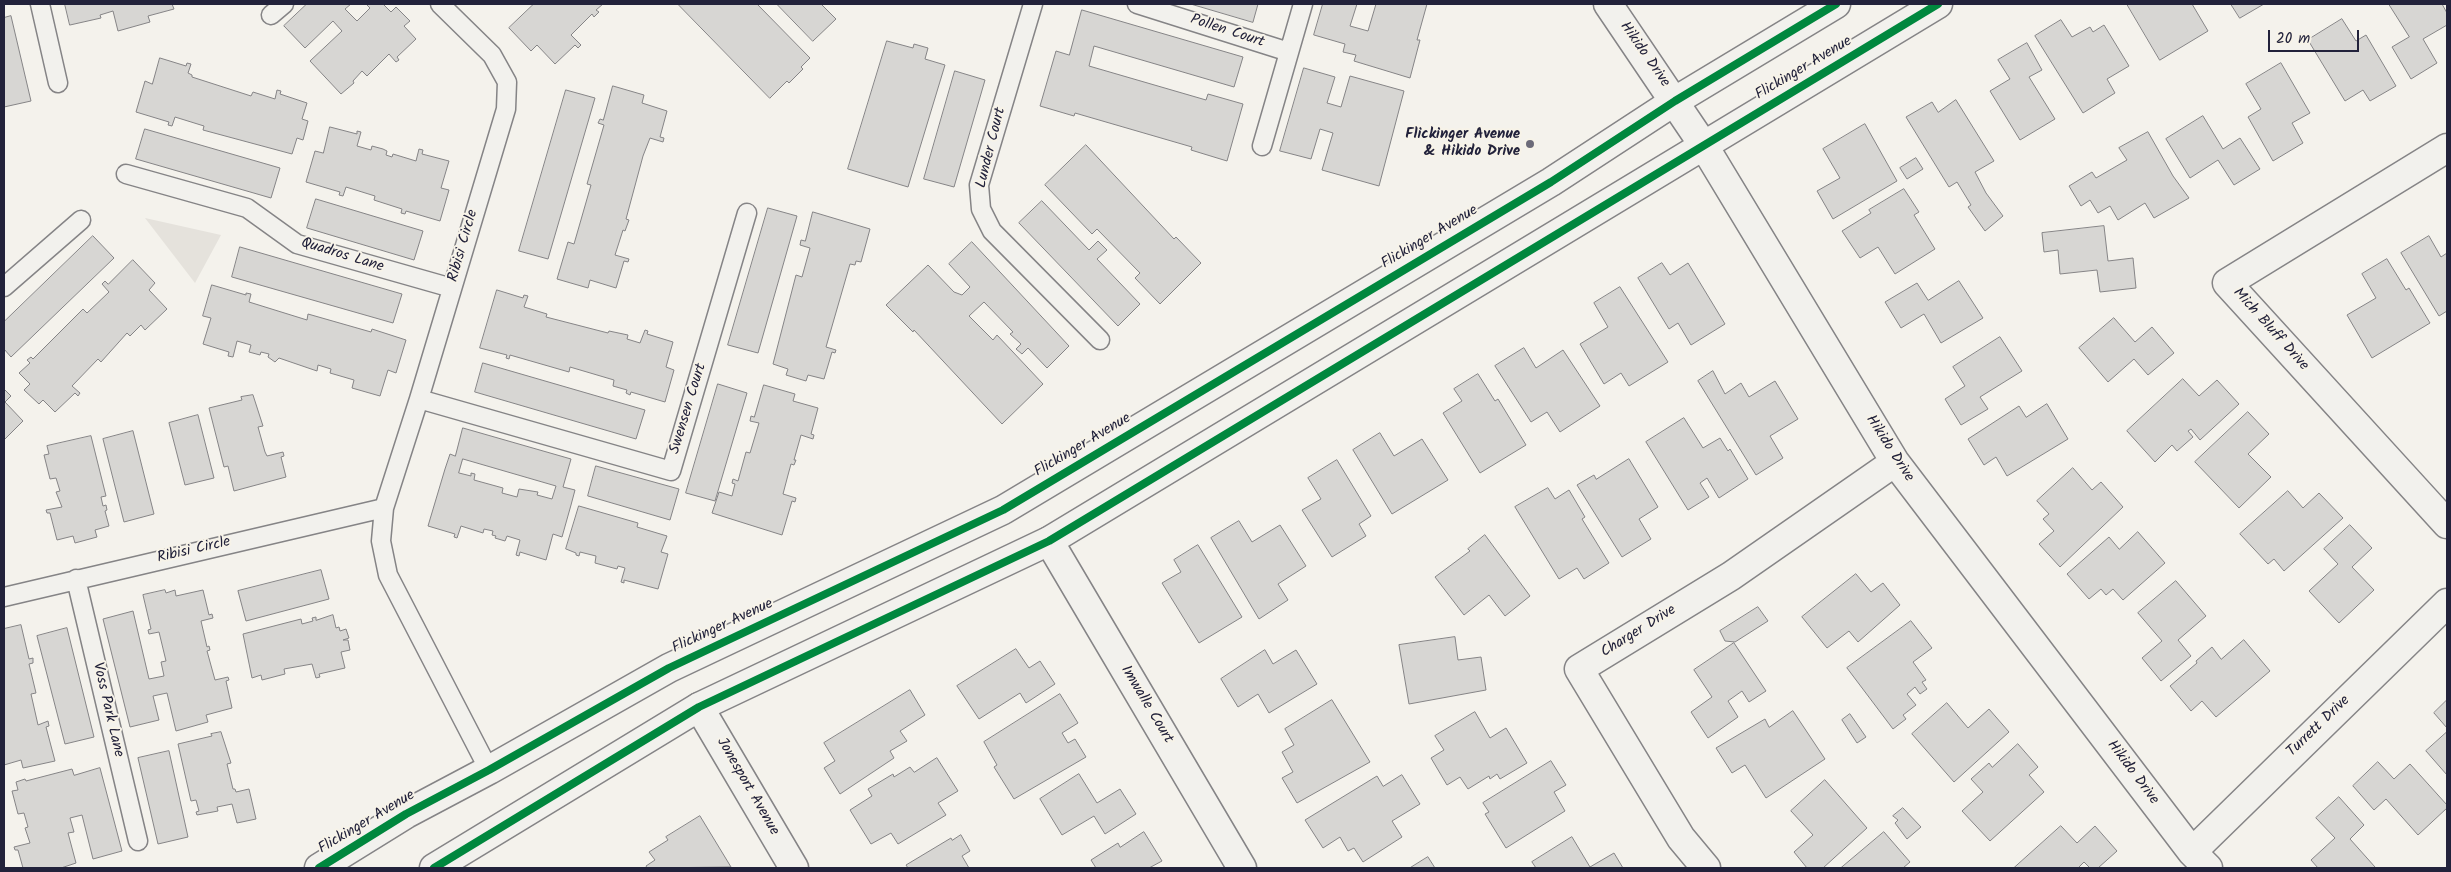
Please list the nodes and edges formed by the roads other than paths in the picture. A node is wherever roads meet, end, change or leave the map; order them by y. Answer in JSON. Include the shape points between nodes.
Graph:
{"nodes":[{"id":1,"x":40,"y":4,"type":"edge"},
{"id":2,"x":440,"y":4,"type":"edge"},
{"id":3,"x":1033,"y":4,"type":"edge"},
{"id":4,"x":1137,"y":4,"type":"edge"},
{"id":5,"x":1303,"y":4,"type":"edge"},
{"id":6,"x":1608,"y":4,"type":"edge"},
{"id":7,"x":1836,"y":4,"type":"edge"},
{"id":8,"x":1938,"y":4,"type":"edge"},
{"id":9,"x":1289,"y":52,"type":"junction"},
{"id":10,"x":58,"y":83,"type":"dead end"},
{"id":11,"x":1675,"y":101,"type":"junction"},
{"id":12,"x":1262,"y":146,"type":"dead end"},
{"id":13,"x":1704,"y":146,"type":"junction"},
{"id":14,"x":2447,"y":148,"type":"edge"},
{"id":15,"x":126,"y":174,"type":"dead end"},
{"id":16,"x":748,"y":213,"type":"dead end"},
{"id":17,"x":82,"y":220,"type":"dead end"},
{"id":18,"x":4,"y":287,"type":"edge"},
{"id":19,"x":452,"y":288,"type":"junction"},
{"id":20,"x":1100,"y":340,"type":"dead end"},
{"id":21,"x":419,"y":399,"type":"junction"},
{"id":22,"x":1895,"y":462,"type":"junction"},
{"id":23,"x":384,"y":508,"type":"junction"},
{"id":24,"x":2447,"y":524,"type":"edge"},
{"id":25,"x":1049,"y":541,"type":"junction"},
{"id":26,"x":76,"y":579,"type":"junction"},
{"id":27,"x":4,"y":597,"type":"edge"},
{"id":28,"x":2447,"y":603,"type":"edge"},
{"id":29,"x":699,"y":706,"type":"junction"},
{"id":30,"x":489,"y":770,"type":"junction"},
{"id":31,"x":138,"y":841,"type":"dead end"},
{"id":32,"x":2200,"y":860,"type":"edge"},
{"id":33,"x":320,"y":868,"type":"edge"},
{"id":34,"x":434,"y":868,"type":"edge"},
{"id":35,"x":794,"y":868,"type":"edge"},
{"id":36,"x":1242,"y":868,"type":"edge"},
{"id":37,"x":1706,"y":868,"type":"edge"}],
"edges":[{"from":1,"to":10,"type":"lane"},
{"from":2,"to":19,"type":"lane","name":"Ribisi Circle","via":[[492,55],[507,82],[506,109]]},
{"from":3,"to":20,"type":"lane","name":"Lunder Court","via":[[979,185],[981,209],[992,231]]},
{"from":4,"to":9,"type":"lane","name":"Pollen Court"},
{"from":5,"to":9,"type":"lane"},
{"from":6,"to":11,"type":"main road","name":"Hikido Drive"},
{"from":7,"to":11,"type":"main road","name":"Flickinger Avenue"},
{"from":8,"to":13,"type":"main road","name":"Flickinger Avenue"},
{"from":9,"to":12,"type":"lane"},
{"from":11,"to":13,"type":"main road","name":"Hikido Drive"},
{"from":11,"to":30,"type":"main road","name":"Flickinger Avenue","via":[[1551,182],[1003,510],[669,668]]},
{"from":13,"to":22,"type":"main road","name":"Hikido Drive"},
{"from":13,"to":25,"type":"main road","name":"Flickinger Avenue"},
{"from":14,"to":24,"type":"main road","name":"Mich Bluff Drive","via":[[2227,283]]},
{"from":15,"to":19,"type":"lane","name":"Quadros Lane","via":[[247,208],[297,244]]},
{"from":16,"to":21,"type":"lane","name":"Swensen Court","via":[[671,471]]},
{"from":17,"to":18,"type":"lane"},
{"from":19,"to":21,"type":"lane","name":"Ribisi Circle"},
{"from":21,"to":23,"type":"lane","name":"Ribisi Circle"},
{"from":22,"to":32,"type":"main road","name":"Hikido Drive"},
{"from":22,"to":37,"type":"main road","name":"Charger Drive","via":[[1730,576],[1579,669],[1681,838]]},
{"from":23,"to":26,"type":"lane","name":"Ribisi Circle"},
{"from":23,"to":30,"type":"lane","name":"Ribisi Circle","via":[[382,541],[388,575]]},
{"from":25,"to":29,"type":"main road","name":"Flickinger Avenue"},
{"from":25,"to":36,"type":"main road","name":"Imwalle Court"},
{"from":26,"to":27,"type":"lane","name":"Ribisi Circle"},
{"from":26,"to":31,"type":"lane","name":"Voss Park Lane"},
{"from":28,"to":32,"type":"main road","name":"Turrett Drive"},
{"from":29,"to":34,"type":"main road","name":"Flickinger Avenue"},
{"from":29,"to":35,"type":"main road","name":"Jonesport Avenue"},
{"from":30,"to":33,"type":"main road","name":"Flickinger Avenue","via":[[406,814]]}]}
